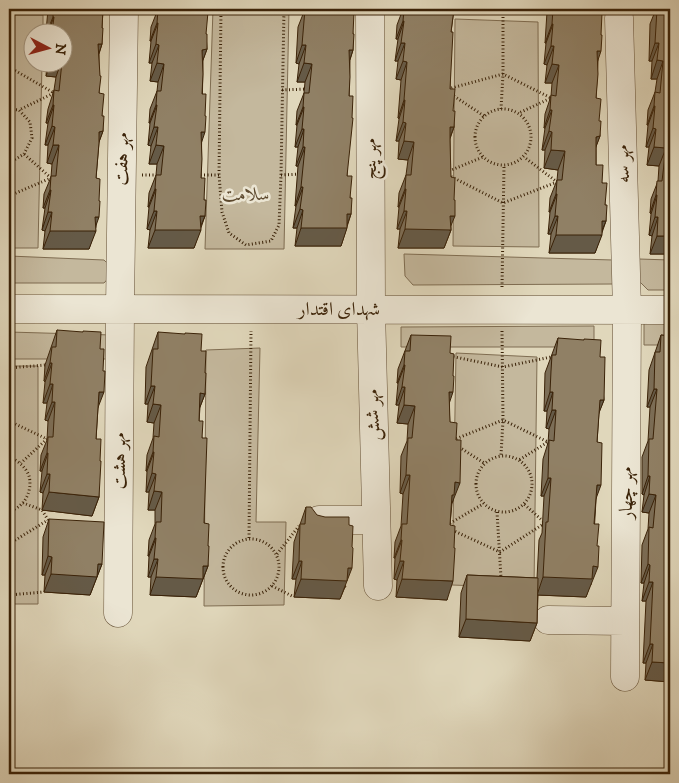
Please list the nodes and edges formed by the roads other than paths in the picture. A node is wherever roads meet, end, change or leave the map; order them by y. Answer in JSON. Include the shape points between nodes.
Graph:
{"nodes":[{"id":1,"x":124,"y":9,"type":"edge"},
{"id":2,"x":370,"y":9,"type":"edge"},
{"id":3,"x":619,"y":18,"type":"dead end"},
{"id":4,"x":9,"y":309,"type":"edge"},
{"id":5,"x":120,"y":309,"type":"junction"},
{"id":6,"x":371,"y":309,"type":"junction"},
{"id":7,"x":626,"y":310,"type":"junction"},
{"id":8,"x":670,"y":310,"type":"edge"},
{"id":9,"x":376,"y":520,"type":"junction"},
{"id":10,"x":309,"y":522,"type":"edge"},
{"id":11,"x":378,"y":586,"type":"dead end"},
{"id":12,"x":118,"y":613,"type":"dead end"},
{"id":13,"x":548,"y":620,"type":"dead end"},
{"id":14,"x":625,"y":621,"type":"junction"},
{"id":15,"x":625,"y":677,"type":"dead end"}],
"edges":[{"from":1,"to":5,"type":"street","name":"مهر هفت"},
{"from":2,"to":6,"type":"street","name":"مهر پنج"},
{"from":3,"to":7,"type":"street","name":"مهر سه"},
{"from":4,"to":5,"type":"street","name":"شهدای اقتدار"},
{"from":5,"to":6,"type":"street","name":"شهدای اقتدار"},
{"from":5,"to":12,"type":"street","name":"مهر هشت"},
{"from":6,"to":7,"type":"street","name":"شهدای اقتدار"},
{"from":6,"to":9,"type":"street","name":"مهر شش"},
{"from":7,"to":8,"type":"street","name":"شهدای اقتدار"},
{"from":7,"to":14,"type":"street","name":"مهر چهار"},
{"from":9,"to":10,"type":"street"},
{"from":9,"to":11,"type":"street","name":"مهر شش"},
{"from":13,"to":14,"type":"street"},
{"from":14,"to":15,"type":"street","name":"مهر چهار"}]}
